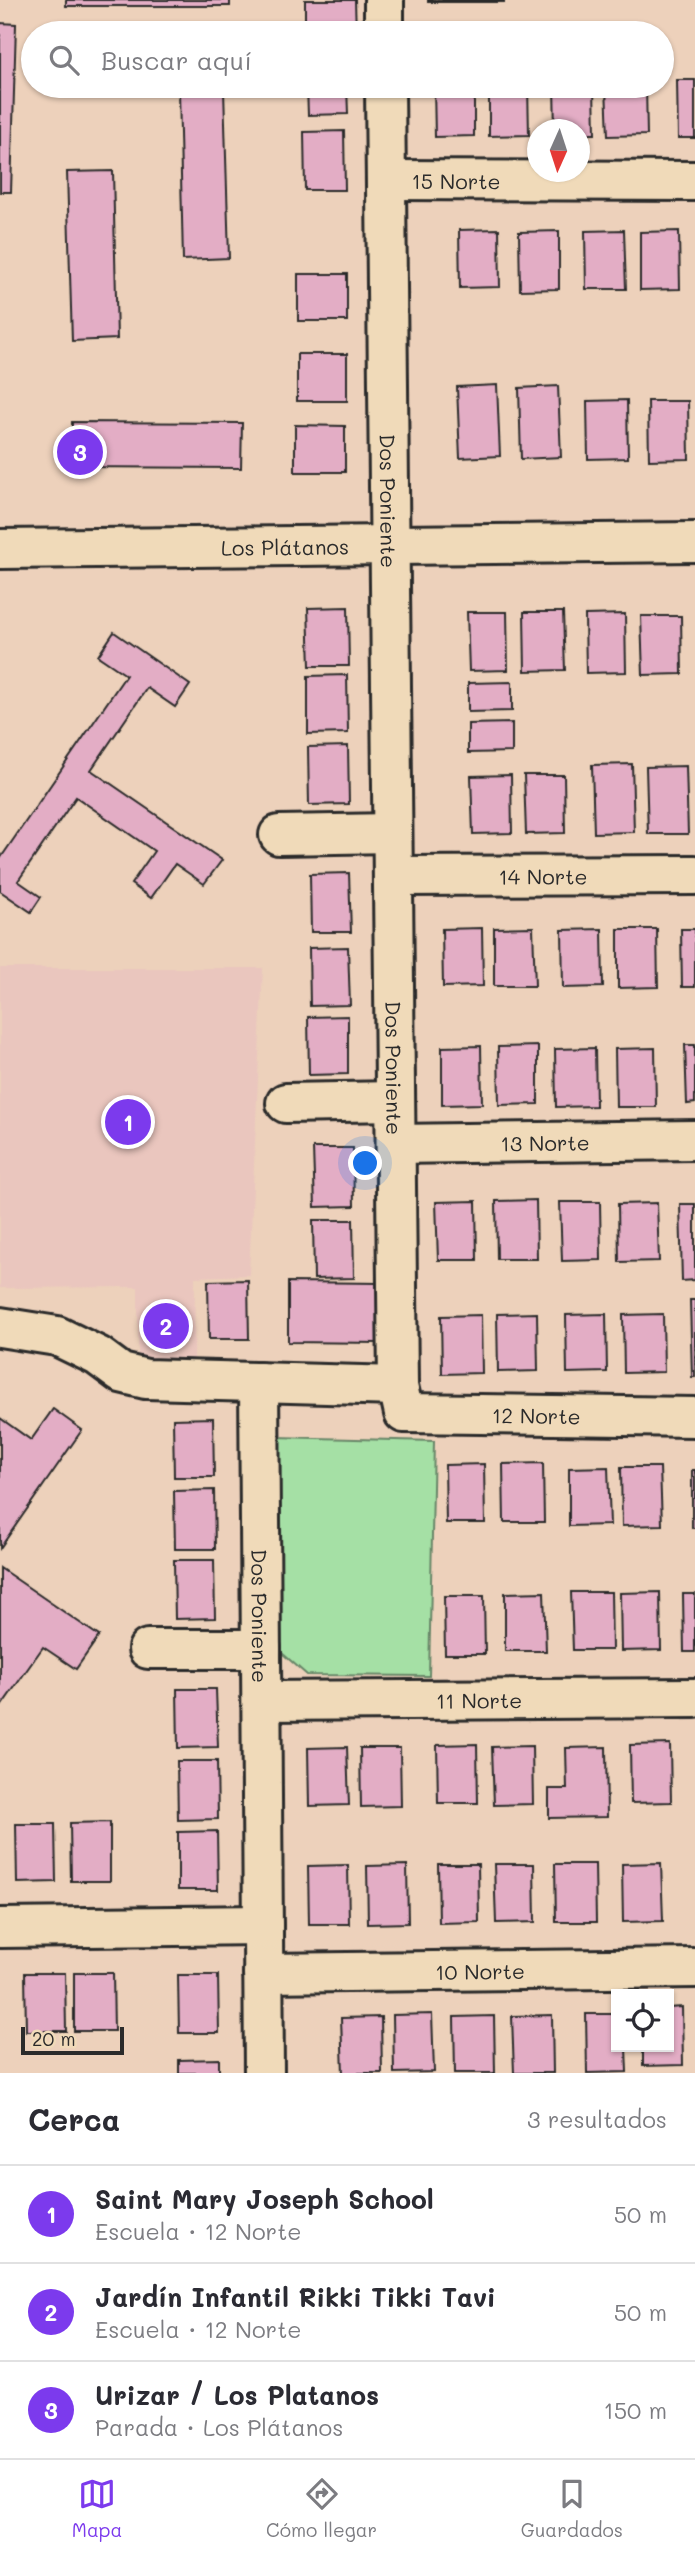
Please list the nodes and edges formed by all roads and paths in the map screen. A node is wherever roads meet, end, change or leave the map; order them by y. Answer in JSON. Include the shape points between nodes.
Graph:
{"nodes":[{"id":1,"x":384,"y":0,"type":"edge"},
{"id":2,"x":384,"y":21,"type":"edge"},
{"id":3,"x":385,"y":98,"type":"edge"},
{"id":4,"x":386,"y":180,"type":"junction"},
{"id":5,"x":695,"y":181,"type":"edge"},
{"id":6,"x":695,"y":542,"type":"edge"},
{"id":7,"x":389,"y":545,"type":"junction"},
{"id":8,"x":0,"y":549,"type":"edge"},
{"id":9,"x":393,"y":833,"type":"junction"},
{"id":10,"x":278,"y":835,"type":"dead end"},
{"id":11,"x":695,"y":875,"type":"edge"},
{"id":12,"x":393,"y":876,"type":"junction"},
{"id":13,"x":395,"y":1101,"type":"junction"},
{"id":14,"x":286,"y":1103,"type":"dead end"},
{"id":15,"x":695,"y":1140,"type":"edge"},
{"id":16,"x":396,"y":1144,"type":"junction"},
{"id":17,"x":0,"y":1327,"type":"edge"},
{"id":18,"x":259,"y":1382,"type":"junction"},
{"id":19,"x":398,"y":1386,"type":"junction"},
{"id":20,"x":695,"y":1417,"type":"edge"},
{"id":21,"x":148,"y":1649,"type":"dead end"},
{"id":22,"x":261,"y":1649,"type":"junction"},
{"id":23,"x":695,"y":1698,"type":"edge"},
{"id":24,"x":262,"y":1701,"type":"junction"},
{"id":25,"x":263,"y":1925,"type":"junction"},
{"id":26,"x":0,"y":1928,"type":"edge"},
{"id":27,"x":695,"y":1968,"type":"edge"},
{"id":28,"x":263,"y":1973,"type":"junction"},
{"id":29,"x":264,"y":2073,"type":"edge"}],
"edges":[{"from":1,"to":2,"type":"street"},
{"from":3,"to":4,"type":"street","name":"Dos Poniente"},
{"from":4,"to":5,"type":"street","name":"15 Norte"},
{"from":4,"to":7,"type":"street","name":"Dos Poniente"},
{"from":6,"to":7,"type":"street","name":"Los Plátanos"},
{"from":7,"to":8,"type":"street","name":"Los Plátanos"},
{"from":7,"to":9,"type":"street","name":"Dos Poniente"},
{"from":9,"to":10,"type":"street"},
{"from":9,"to":12,"type":"street","name":"Dos Poniente"},
{"from":11,"to":12,"type":"street","name":"14 Norte"},
{"from":12,"to":13,"type":"street","name":"Dos Poniente"},
{"from":13,"to":14,"type":"street"},
{"from":13,"to":16,"type":"street","name":"Dos Poniente"},
{"from":15,"to":16,"type":"street","name":"13 Norte"},
{"from":16,"to":19,"type":"street","name":"Dos Poniente"},
{"from":17,"to":18,"type":"street","via":[[57,1336],[121,1373],[146,1379]]},
{"from":18,"to":19,"type":"street"},
{"from":18,"to":22,"type":"street","name":"Dos Poniente"},
{"from":19,"to":20,"type":"street","name":"12 Norte","via":[[404,1413]]},
{"from":21,"to":22,"type":"street"},
{"from":22,"to":24,"type":"street","name":"Dos Poniente"},
{"from":23,"to":24,"type":"street","name":"11 Norte"},
{"from":24,"to":25,"type":"street","name":"Dos Poniente"},
{"from":25,"to":26,"type":"street"},
{"from":25,"to":28,"type":"street","name":"Dos Poniente"},
{"from":27,"to":28,"type":"street","name":"10 Norte"},
{"from":28,"to":29,"type":"street","name":"Dos Poniente"}]}
